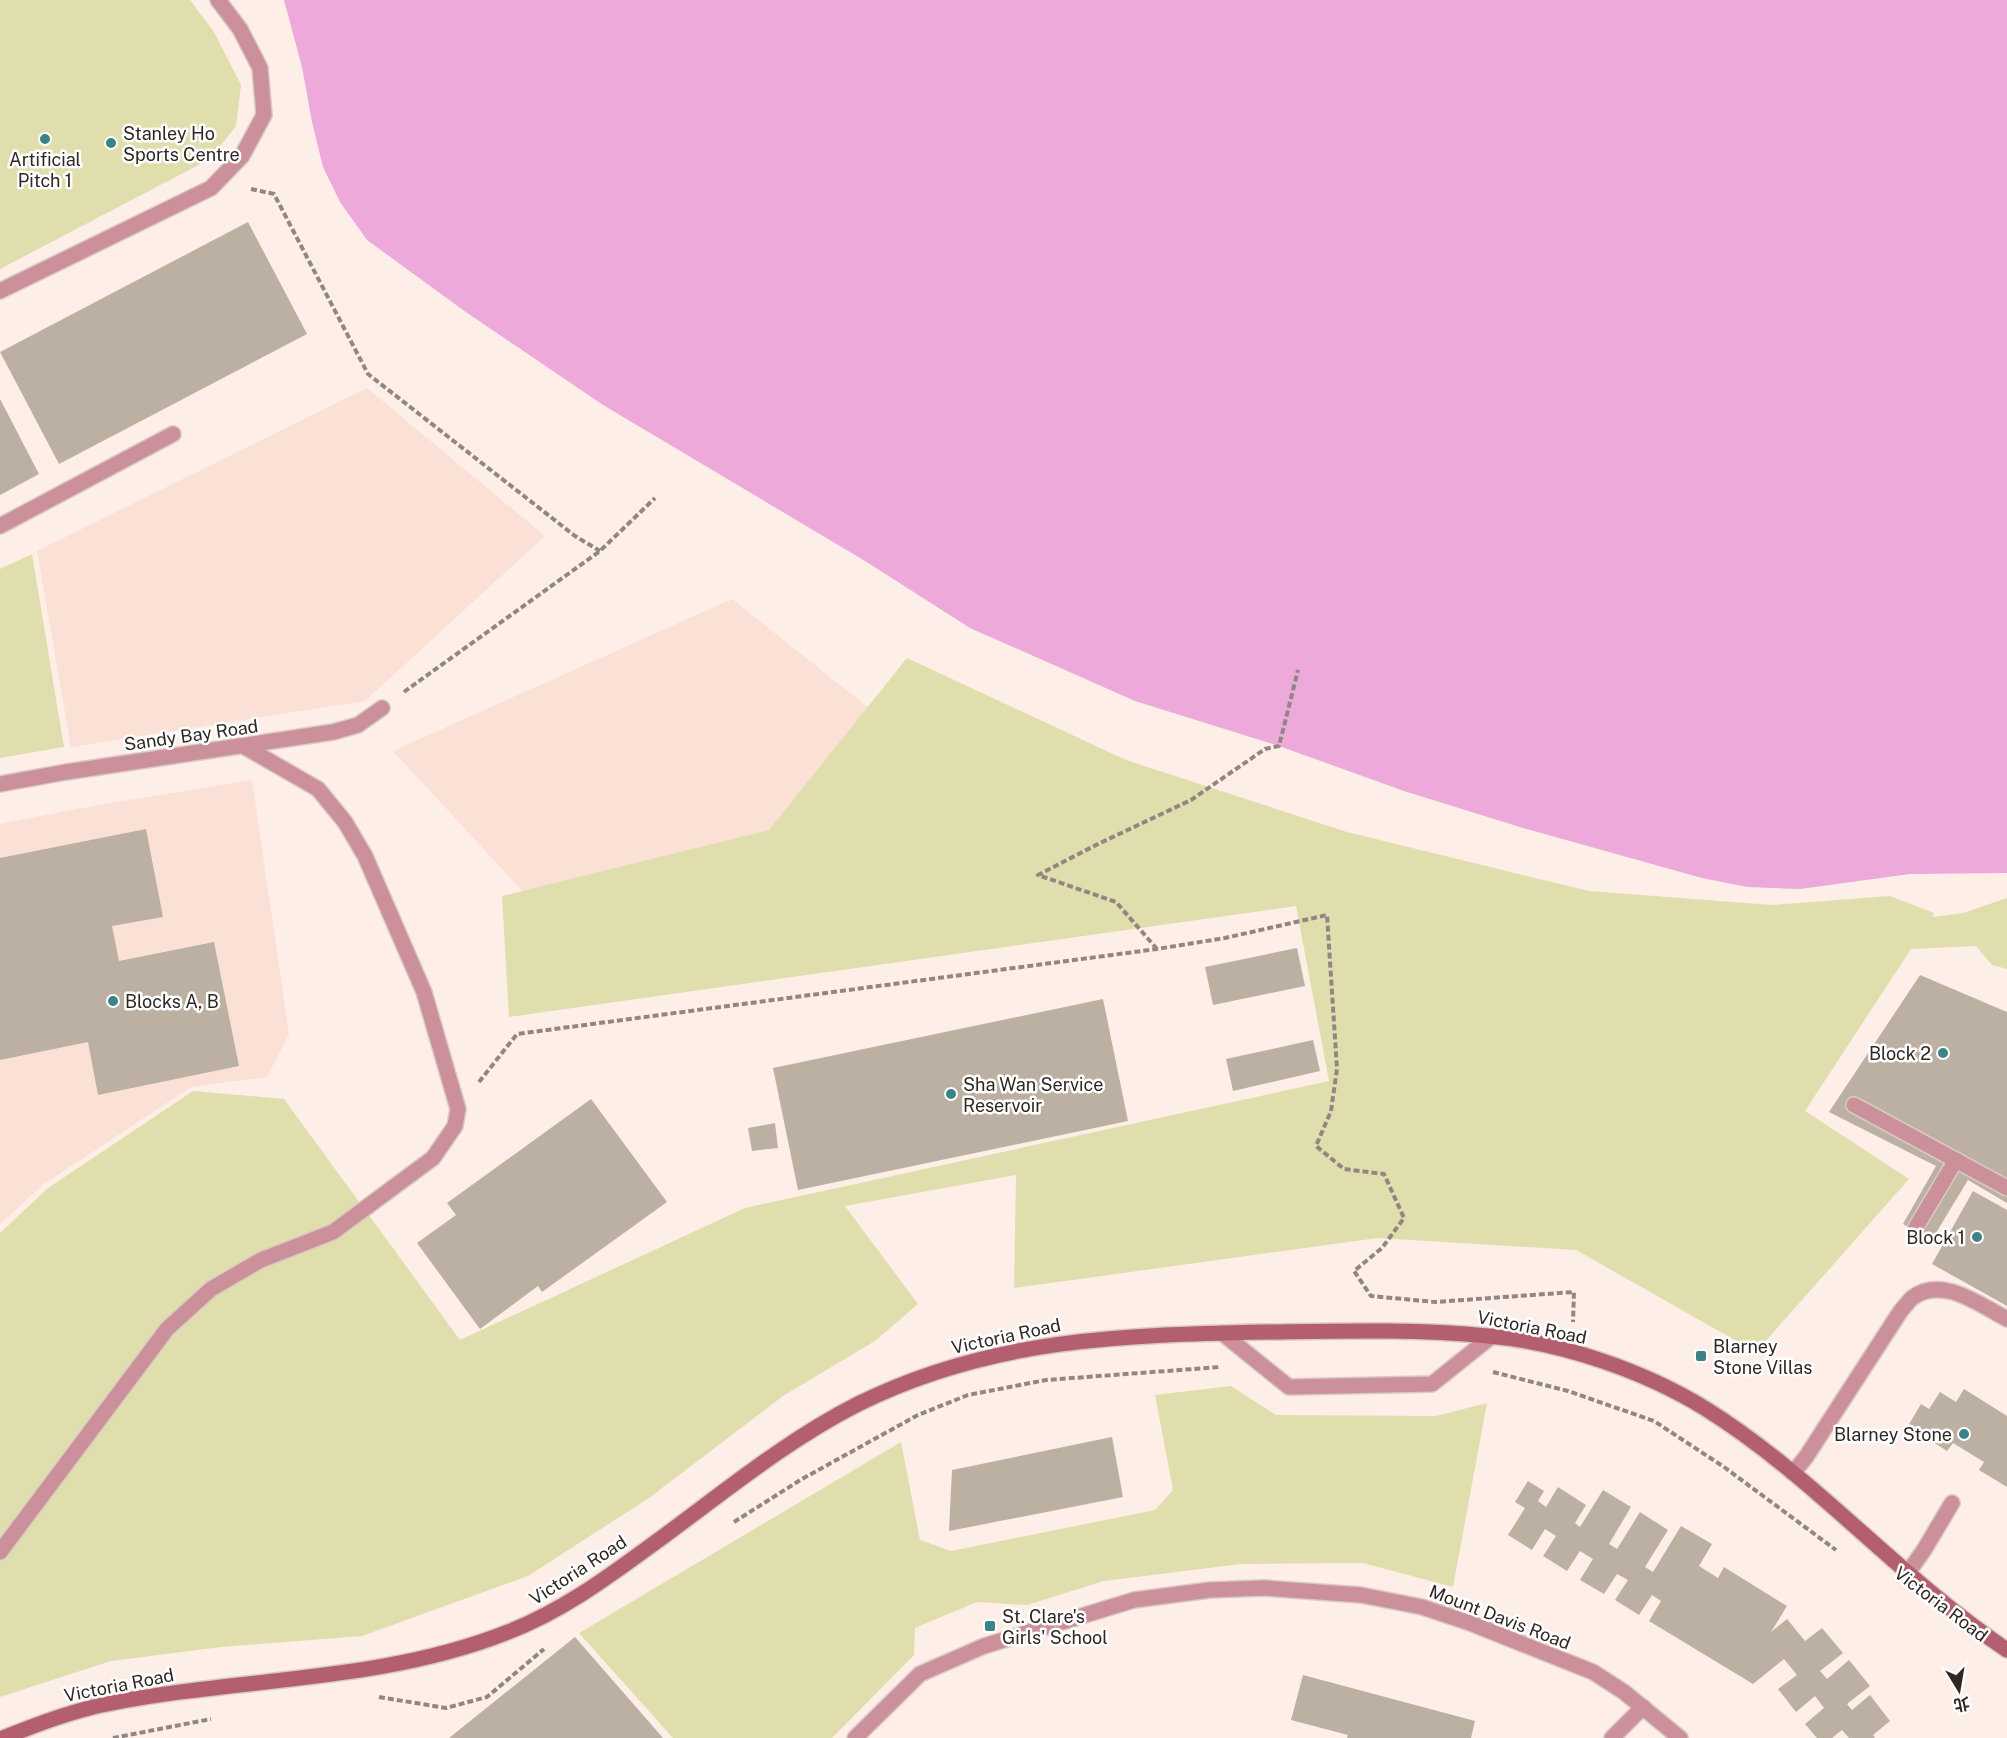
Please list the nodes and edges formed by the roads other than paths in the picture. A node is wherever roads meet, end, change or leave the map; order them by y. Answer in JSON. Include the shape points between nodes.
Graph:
{"nodes":[{"id":1,"x":218,"y":0,"type":"edge"},
{"id":2,"x":0,"y":291,"type":"edge"},
{"id":3,"x":173,"y":434,"type":"dead end"},
{"id":4,"x":0,"y":526,"type":"edge"},
{"id":5,"x":382,"y":708,"type":"road end"},
{"id":6,"x":245,"y":747,"type":"junction"},
{"id":7,"x":0,"y":784,"type":"edge"},
{"id":8,"x":1854,"y":1105,"type":"dead end"},
{"id":9,"x":1956,"y":1160,"type":"junction"},
{"id":10,"x":2007,"y":1188,"type":"edge"},
{"id":11,"x":1916,"y":1227,"type":"dead end"},
{"id":12,"x":2007,"y":1319,"type":"edge"},
{"id":13,"x":1222,"y":1333,"type":"junction"},
{"id":14,"x":1492,"y":1336,"type":"junction"},
{"id":15,"x":1793,"y":1473,"type":"junction"},
{"id":16,"x":1952,"y":1503,"type":"dead end"},
{"id":17,"x":0,"y":1552,"type":"edge"},
{"id":18,"x":1907,"y":1574,"type":"junction"},
{"id":19,"x":2007,"y":1650,"type":"edge"},
{"id":20,"x":1643,"y":1707,"type":"junction"},
{"id":21,"x":3,"y":1738,"type":"edge"},
{"id":22,"x":855,"y":1738,"type":"edge"},
{"id":23,"x":1612,"y":1738,"type":"edge"},
{"id":24,"x":1680,"y":1738,"type":"edge"}],
"edges":[{"from":1,"to":2,"type":"street","via":[[240,29],[260,68],[264,115],[242,156],[211,188]]},
{"from":3,"to":4,"type":"street"},
{"from":5,"to":6,"type":"street","name":"Sandy Bay Road","via":[[358,725]]},
{"from":6,"to":7,"type":"street","name":"Sandy Bay Road"},
{"from":6,"to":17,"type":"street","via":[[318,789],[345,822],[365,856],[424,992],[458,1109],[455,1126],[433,1158],[333,1232],[261,1260],[211,1289],[167,1329]]},
{"from":8,"to":9,"type":"street"},
{"from":9,"to":10,"type":"street"},
{"from":9,"to":11,"type":"street"},
{"from":12,"to":15,"type":"street","via":[[1953,1291],[1933,1290],[1912,1298]]},
{"from":13,"to":14,"type":"main road","name":"Victoria Road","via":[[1405,1332]]},
{"from":13,"to":14,"type":"street","via":[[1289,1387],[1432,1384]]},
{"from":13,"to":21,"type":"main road","name":"Victoria Road","via":[[1056,1343],[955,1365],[902,1384],[808,1433],[569,1603],[525,1626],[464,1647],[379,1667],[104,1704],[55,1717]]},
{"from":14,"to":15,"type":"main road","name":"Victoria Road","via":[[1565,1350],[1647,1378],[1706,1409]]},
{"from":15,"to":18,"type":"main road","name":"Victoria Road"},
{"from":16,"to":18,"type":"street"},
{"from":18,"to":19,"type":"main road","name":"Victoria Road"},
{"from":20,"to":22,"type":"street","name":"Mount Davis Road","via":[[1593,1672],[1422,1607],[1361,1594],[1221,1589],[1134,1600],[984,1646],[920,1674]]},
{"from":20,"to":23,"type":"street"},
{"from":20,"to":24,"type":"street","name":"Mount Davis Road"}]}
